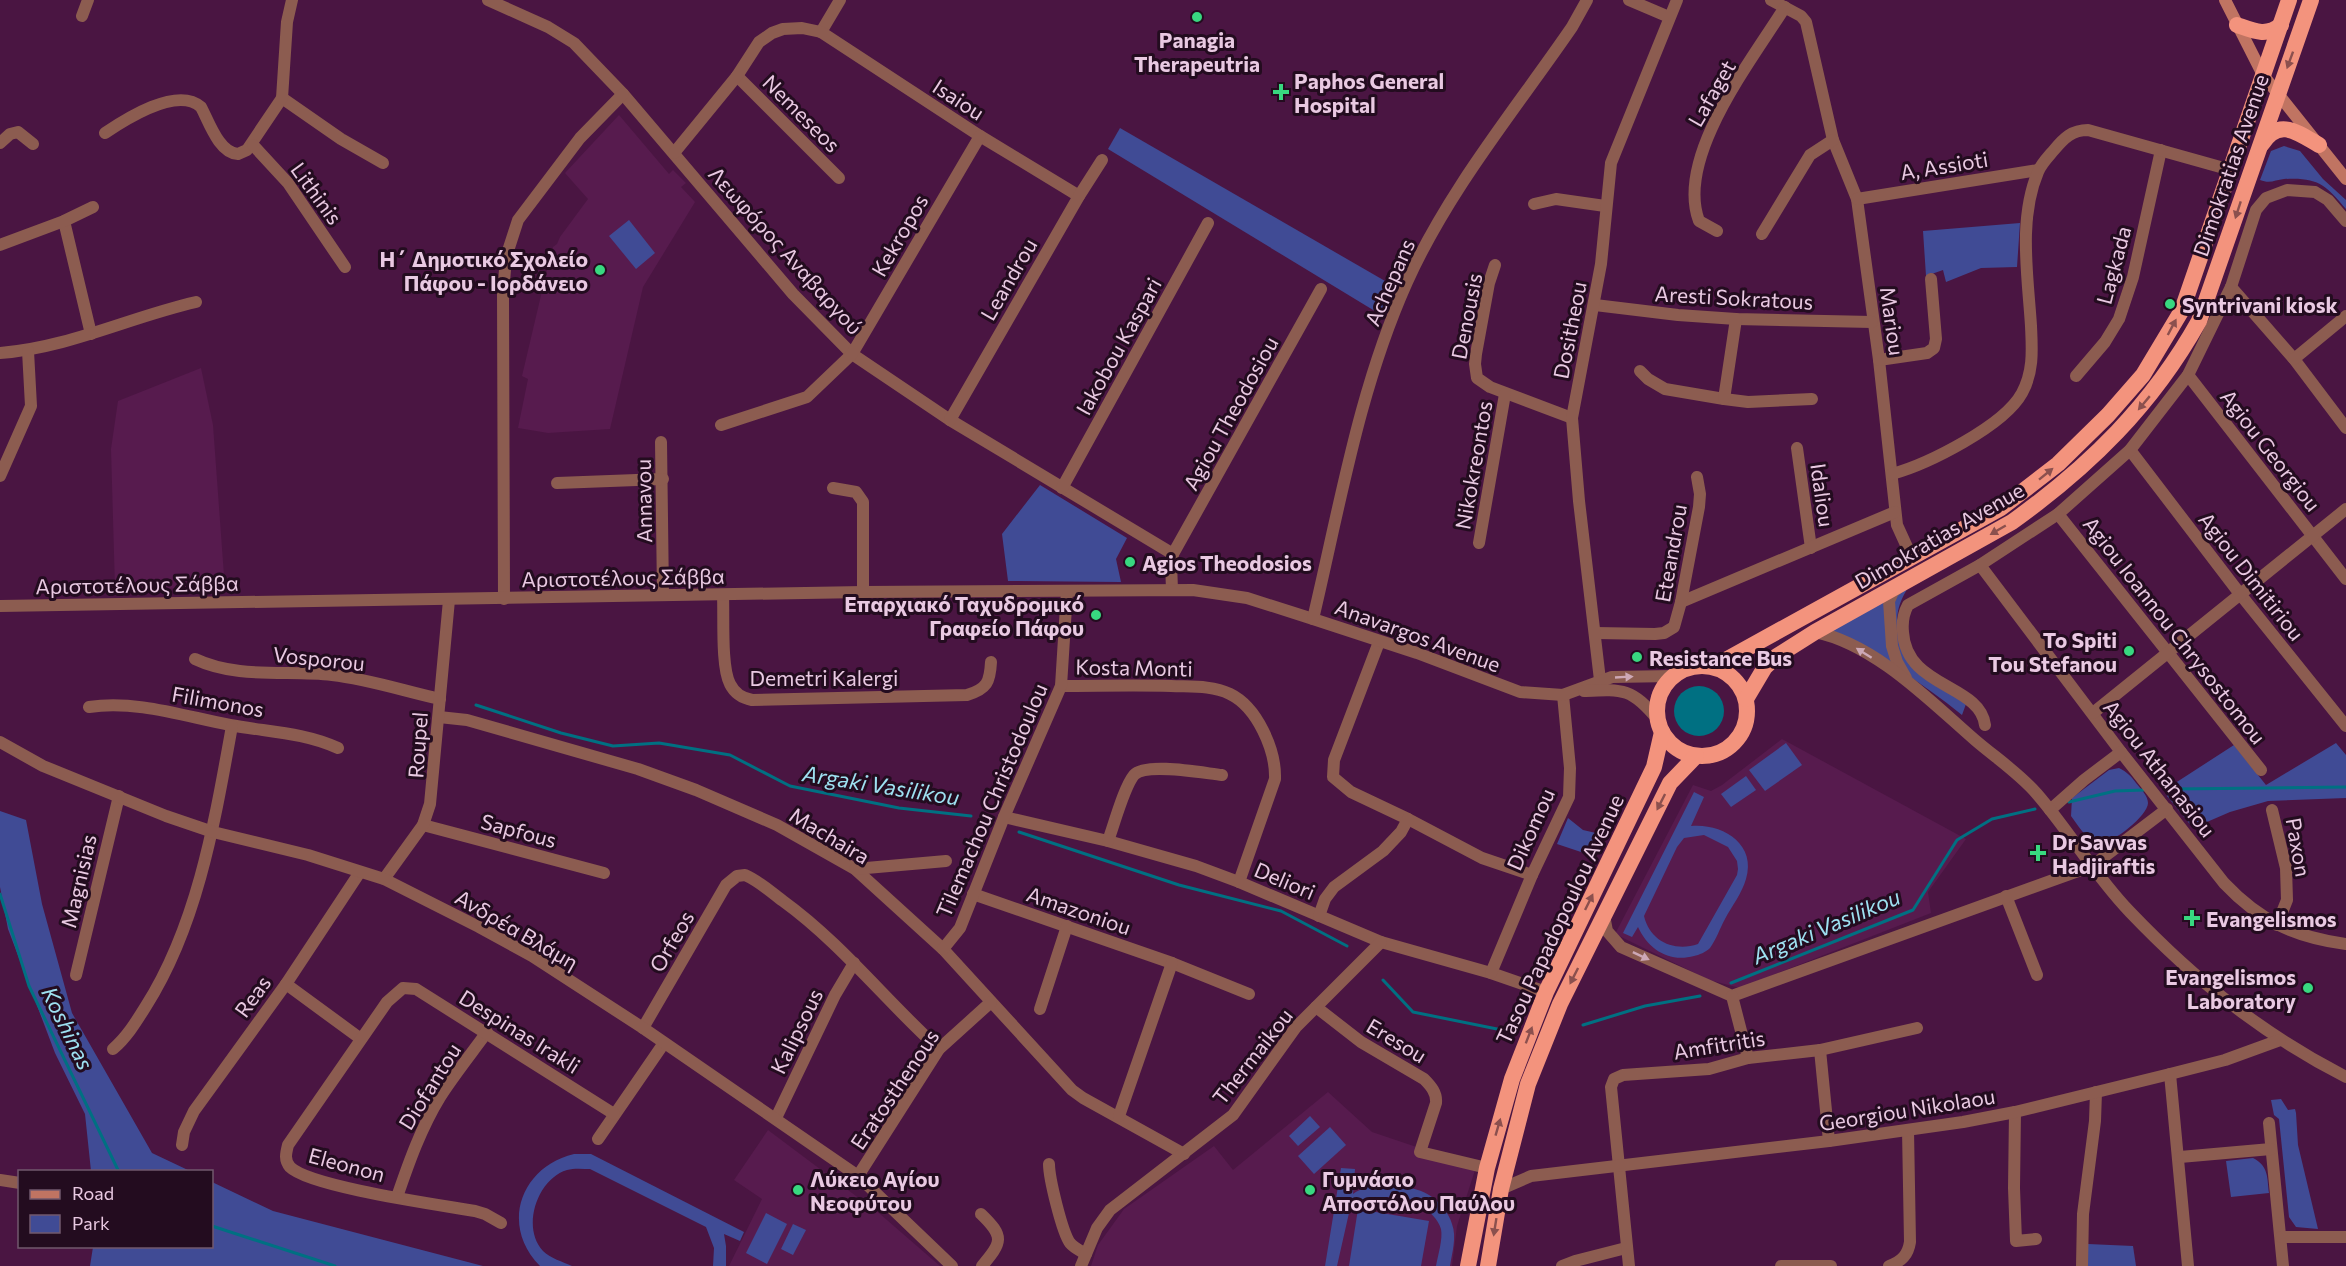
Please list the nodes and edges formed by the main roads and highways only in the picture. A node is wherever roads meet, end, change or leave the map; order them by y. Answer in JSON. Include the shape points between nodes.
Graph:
{"nodes":[{"id":1,"x":2225,"y":0,"type":"edge"},
{"id":2,"x":2289,"y":0,"type":"edge"},
{"id":3,"x":2311,"y":0,"type":"edge"},
{"id":4,"x":2237,"y":25,"type":"junction"},
{"id":5,"x":2281,"y":25,"type":"junction"},
{"id":6,"x":2263,"y":75,"type":"junction"},
{"id":7,"x":2278,"y":93,"type":"junction"},
{"id":8,"x":2319,"y":145,"type":"junction"},
{"id":9,"x":2256,"y":154,"type":"junction"},
{"id":10,"x":2346,"y":179,"type":"edge"},
{"id":11,"x":1713,"y":667,"type":"junction"},
{"id":12,"x":1746,"y":699,"type":"junction"},
{"id":13,"x":1660,"y":726,"type":"junction"},
{"id":14,"x":1696,"y":756,"type":"junction"},
{"id":15,"x":1468,"y":1266,"type":"edge"},
{"id":16,"x":1488,"y":1266,"type":"edge"}],
"edges":[{"from":1,"to":4,"type":"main road"},
{"from":2,"to":5,"type":"highway","name":"Dimokratias Avenue"},
{"from":3,"to":7,"type":"highway","name":"Dimokratias Avenue","one_way":true},
{"from":4,"to":5,"type":"highway","via":[[2265,33]]},
{"from":4,"to":6,"type":"main road"},
{"from":5,"to":6,"type":"highway","name":"Dimokratias Avenue"},
{"from":6,"to":7,"type":"main road"},
{"from":11,"to":6,"type":"highway","name":"Dimokratias Avenue","one_way":true,"via":[[2001,508],[2058,464],[2108,415],[2143,375],[2182,310]]},
{"from":7,"to":8,"type":"main road"},
{"from":7,"to":9,"type":"highway","name":"Dimokratias Avenue"},
{"from":8,"to":9,"type":"highway","via":[[2294,130],[2280,129],[2269,133]]},
{"from":8,"to":10,"type":"main road"},
{"from":9,"to":12,"type":"highway","name":"Dimokratias Avenue","one_way":true,"via":[[2199,321],[2156,388],[2122,429],[2070,478],[2012,522],[1777,656],[1765,667]]},
{"from":11,"to":12,"type":"highway","via":[[1734,679]]},
{"from":11,"to":13,"type":"highway","via":[[1694,666],[1673,676],[1660,696]]},
{"from":12,"to":14,"type":"highway","via":[[1744,729],[1736,741],[1725,750]]},
{"from":13,"to":14,"type":"highway","via":[[1677,747]]},
{"from":15,"to":13,"type":"highway","name":"Tasou Papadopoulou Avenue","one_way":true,"via":[[1487,1168],[1512,1079],[1546,992],[1654,767]]},
{"from":14,"to":16,"type":"highway","name":"Tasou Papadopoulou Avenue","one_way":true,"via":[[1670,783],[1560,1004],[1528,1084],[1501,1189]]}]}
